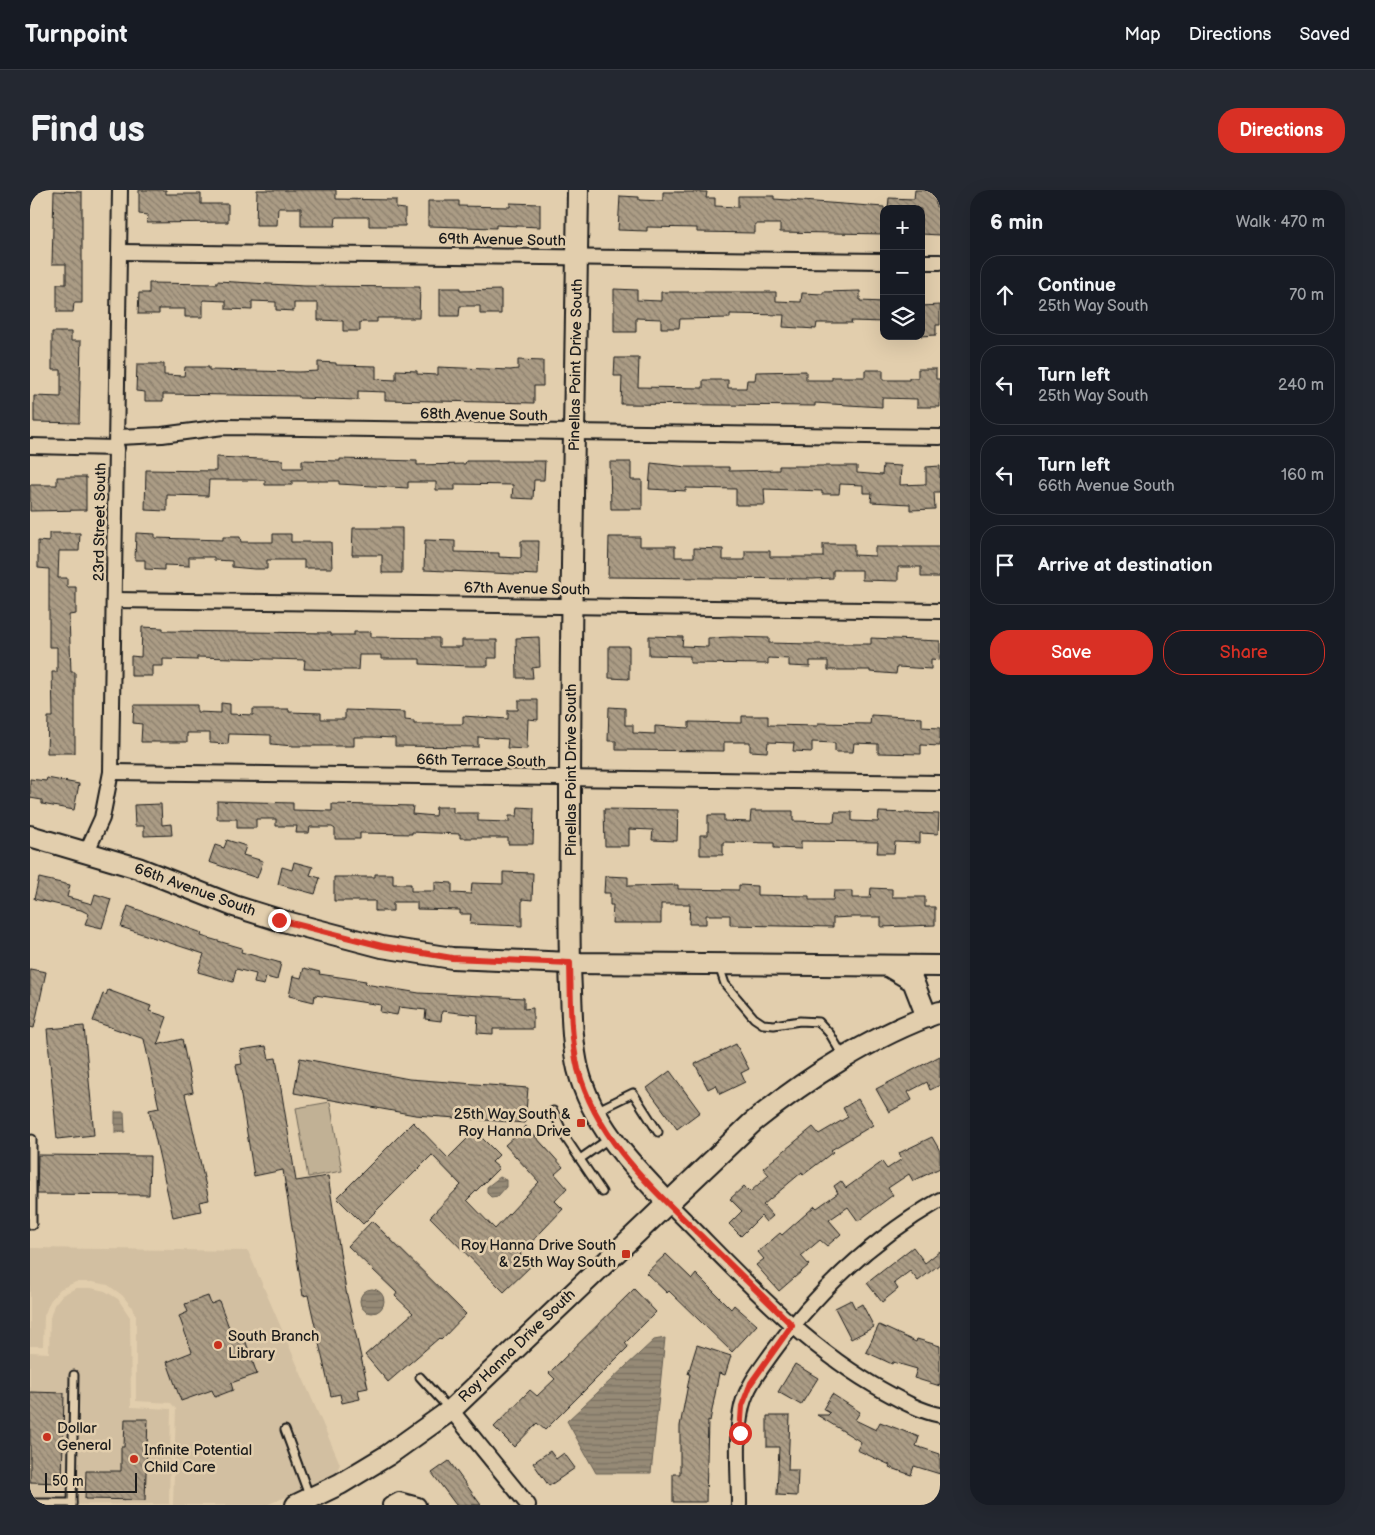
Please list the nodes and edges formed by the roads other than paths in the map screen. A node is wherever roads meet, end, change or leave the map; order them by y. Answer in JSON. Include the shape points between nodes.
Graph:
{"nodes":[{"id":1,"x":120,"y":190,"type":"edge"},
{"id":2,"x":578,"y":190,"type":"edge"},
{"id":3,"x":120,"y":252,"type":"junction"},
{"id":4,"x":577,"y":257,"type":"junction"},
{"id":5,"x":880,"y":261,"type":"edge"},
{"id":6,"x":925,"y":262,"type":"edge"},
{"id":7,"x":940,"y":262,"type":"edge"},
{"id":8,"x":575,"y":433,"type":"junction"},
{"id":9,"x":940,"y":437,"type":"edge"},
{"id":10,"x":117,"y":442,"type":"junction"},
{"id":11,"x":30,"y":446,"type":"edge"},
{"id":12,"x":114,"y":600,"type":"junction"},
{"id":13,"x":572,"y":605,"type":"junction"},
{"id":14,"x":940,"y":611,"type":"edge"},
{"id":15,"x":111,"y":772,"type":"junction"},
{"id":16,"x":570,"y":778,"type":"junction"},
{"id":17,"x":940,"y":783,"type":"edge"},
{"id":18,"x":30,"y":836,"type":"edge"},
{"id":19,"x":86,"y":851,"type":"junction"},
{"id":20,"x":570,"y":963,"type":"junction"},
{"id":21,"x":718,"y":964,"type":"junction"},
{"id":22,"x":885,"y":964,"type":"junction"},
{"id":23,"x":940,"y":966,"type":"edge"},
{"id":24,"x":933,"y":1014,"type":"edge"},
{"id":25,"x":844,"y":1058,"type":"junction"},
{"id":26,"x":554,"y":1111,"type":"dead end"},
{"id":27,"x":596,"y":1111,"type":"junction"},
{"id":28,"x":658,"y":1132,"type":"dead end"},
{"id":29,"x":610,"y":1138,"type":"junction"},
{"id":30,"x":32,"y":1139,"type":"dead end"},
{"id":31,"x":580,"y":1159,"type":"junction"},
{"id":32,"x":602,"y":1192,"type":"dead end"},
{"id":33,"x":940,"y":1200,"type":"edge"},
{"id":34,"x":666,"y":1202,"type":"junction"},
{"id":35,"x":32,"y":1225,"type":"dead end"},
{"id":36,"x":792,"y":1325,"type":"junction"},
{"id":37,"x":74,"y":1376,"type":"dead end"},
{"id":38,"x":420,"y":1377,"type":"dead end"},
{"id":39,"x":450,"y":1410,"type":"junction"},
{"id":40,"x":940,"y":1415,"type":"edge"},
{"id":41,"x":285,"y":1430,"type":"dead end"},
{"id":42,"x":303,"y":1502,"type":"edge"},
{"id":43,"x":30,"y":1503,"type":"edge"},
{"id":44,"x":72,"y":1504,"type":"edge"},
{"id":45,"x":390,"y":1505,"type":"edge"},
{"id":46,"x":418,"y":1505,"type":"edge"},
{"id":47,"x":528,"y":1505,"type":"edge"},
{"id":48,"x":739,"y":1505,"type":"edge"}],
"edges":[{"from":1,"to":3,"type":"street","name":"23rd Street South"},
{"from":2,"to":4,"type":"street","name":"Pinellas Point Drive South"},
{"from":3,"to":4,"type":"street","name":"69th Avenue South"},
{"from":3,"to":10,"type":"street","name":"23rd Street South"},
{"from":4,"to":5,"type":"street","name":"69th Avenue South"},
{"from":4,"to":8,"type":"street","name":"Pinellas Point Drive South"},
{"from":6,"to":7,"type":"street"},
{"from":8,"to":9,"type":"street","name":"68th Avenue South"},
{"from":8,"to":10,"type":"street","name":"68th Avenue South","via":[[223,427]]},
{"from":8,"to":13,"type":"street","name":"Pinellas Point Drive South"},
{"from":10,"to":11,"type":"street","name":"68th Avenue South"},
{"from":10,"to":12,"type":"street","name":"23rd Street South"},
{"from":12,"to":13,"type":"street","name":"67th Avenue South"},
{"from":12,"to":15,"type":"street","name":"23rd Street South"},
{"from":13,"to":14,"type":"street","name":"67th Avenue South"},
{"from":13,"to":16,"type":"street","name":"Pinellas Point Drive South"},
{"from":15,"to":16,"type":"street","name":"66th Terrace South"},
{"from":15,"to":19,"type":"street","name":"23rd Street South","via":[[102,818]]},
{"from":16,"to":17,"type":"street","name":"66th Terrace South"},
{"from":16,"to":20,"type":"street","name":"Pinellas Point Drive South"},
{"from":18,"to":19,"type":"street","name":"66th Avenue South"},
{"from":19,"to":20,"type":"street","name":"66th Avenue South","via":[[279,920],[374,945],[452,958]]},
{"from":20,"to":21,"type":"street"},
{"from":20,"to":27,"type":"street","name":"Pinellas Point Drive South","via":[[573,1042],[579,1070]]},
{"from":21,"to":22,"type":"street"},
{"from":21,"to":25,"type":"lane","via":[[725,984],[754,1018],[763,1024],[774,1025],[800,1020],[819,1022]]},
{"from":22,"to":23,"type":"street"},
{"from":22,"to":24,"type":"street","via":[[913,981]]},
{"from":24,"to":25,"type":"street","name":"Roy Hanna Drive South"},
{"from":25,"to":34,"type":"street","name":"Roy Hanna Drive South","via":[[795,1088]]},
{"from":26,"to":31,"type":"lane","via":[[565,1137]]},
{"from":27,"to":28,"type":"lane","via":[[633,1093]]},
{"from":27,"to":29,"type":"street","name":"Pinellas Point Drive South"},
{"from":29,"to":31,"type":"lane"},
{"from":29,"to":34,"type":"street","name":"Pinellas Point Drive South"},
{"from":30,"to":35,"type":"lane"},
{"from":31,"to":32,"type":"lane"},
{"from":33,"to":36,"type":"street","via":[[906,1220],[868,1250],[832,1282]]},
{"from":34,"to":36,"type":"street"},
{"from":34,"to":39,"type":"street","name":"Roy Hanna Drive South"},
{"from":36,"to":40,"type":"street","via":[[853,1374],[927,1412]]},
{"from":36,"to":48,"type":"street","via":[[751,1383],[742,1406]]},
{"from":37,"to":44,"type":"lane"},
{"from":38,"to":39,"type":"lane"},
{"from":39,"to":42,"type":"street","name":"Roy Hanna Drive South","via":[[388,1455]]},
{"from":39,"to":47,"type":"street"},
{"from":41,"to":42,"type":"lane"},
{"from":43,"to":44,"type":"lane"},
{"from":45,"to":46,"type":"street","via":[[399,1500]]}]}
